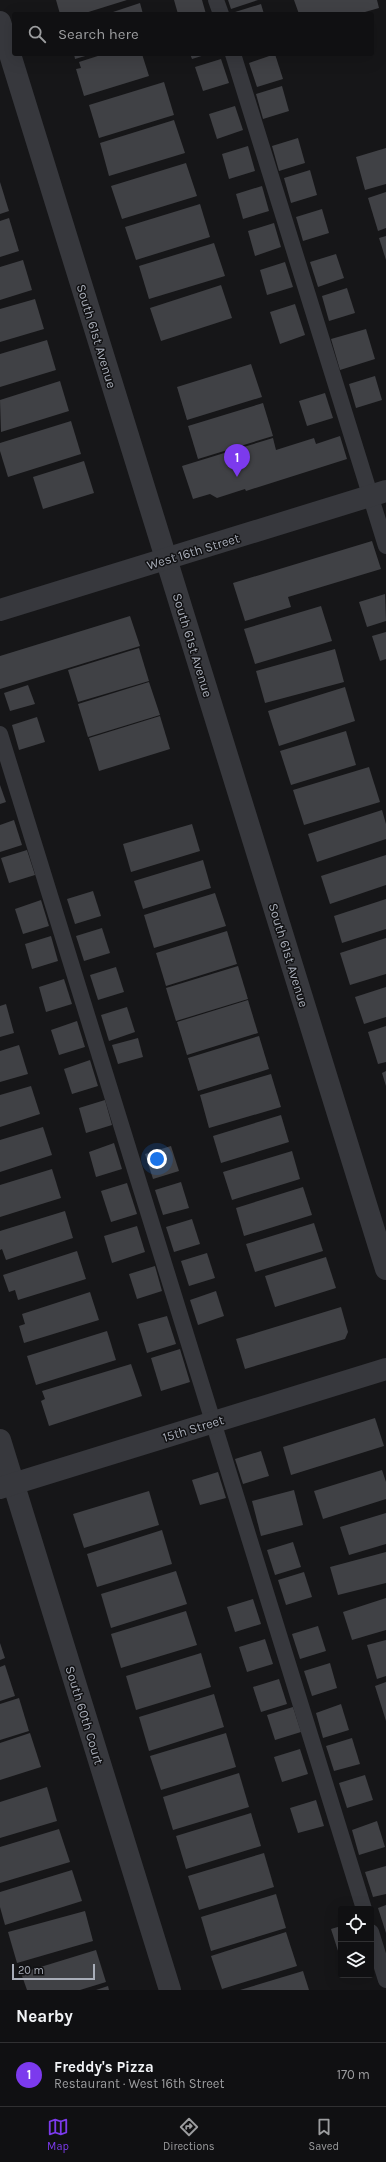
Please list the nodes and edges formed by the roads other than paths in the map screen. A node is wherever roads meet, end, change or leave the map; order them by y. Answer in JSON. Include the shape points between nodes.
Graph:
{"nodes":[{"id":1,"x":216,"y":0,"type":"edge"},
{"id":2,"x":220,"y":12,"type":"edge"},
{"id":3,"x":0,"y":22,"type":"edge"},
{"id":4,"x":234,"y":56,"type":"edge"},
{"id":5,"x":378,"y":494,"type":"edge"},
{"id":6,"x":386,"y":546,"type":"edge"},
{"id":7,"x":166,"y":559,"type":"junction"},
{"id":8,"x":0,"y":610,"type":"edge"},
{"id":9,"x":0,"y":734,"type":"edge"},
{"id":10,"x":386,"y":1269,"type":"edge"},
{"id":11,"x":386,"y":1369,"type":"edge"},
{"id":12,"x":213,"y":1422,"type":"junction"},
{"id":13,"x":0,"y":1440,"type":"edge"},
{"id":14,"x":7,"y":1486,"type":"edge"},
{"id":15,"x":363,"y":1906,"type":"edge"},
{"id":16,"x":374,"y":1942,"type":"edge"},
{"id":17,"x":386,"y":1980,"type":"edge"},
{"id":18,"x":170,"y":1990,"type":"edge"}],
"edges":[{"from":1,"to":2,"type":"lane"},
{"from":3,"to":7,"type":"street","name":"South 61st Avenue"},
{"from":4,"to":5,"type":"lane"},
{"from":5,"to":6,"type":"lane"},
{"from":5,"to":7,"type":"street","name":"West 16th Street"},
{"from":7,"to":8,"type":"street","name":"West 16th Street"},
{"from":7,"to":10,"type":"street","name":"South 61st Avenue"},
{"from":9,"to":12,"type":"lane"},
{"from":11,"to":12,"type":"street","name":"15th Street"},
{"from":12,"to":14,"type":"street","name":"15th Street"},
{"from":12,"to":15,"type":"lane"},
{"from":13,"to":14,"type":"street","name":"South 60th Court"},
{"from":14,"to":18,"type":"street","name":"South 60th Court"},
{"from":16,"to":17,"type":"lane"}]}
